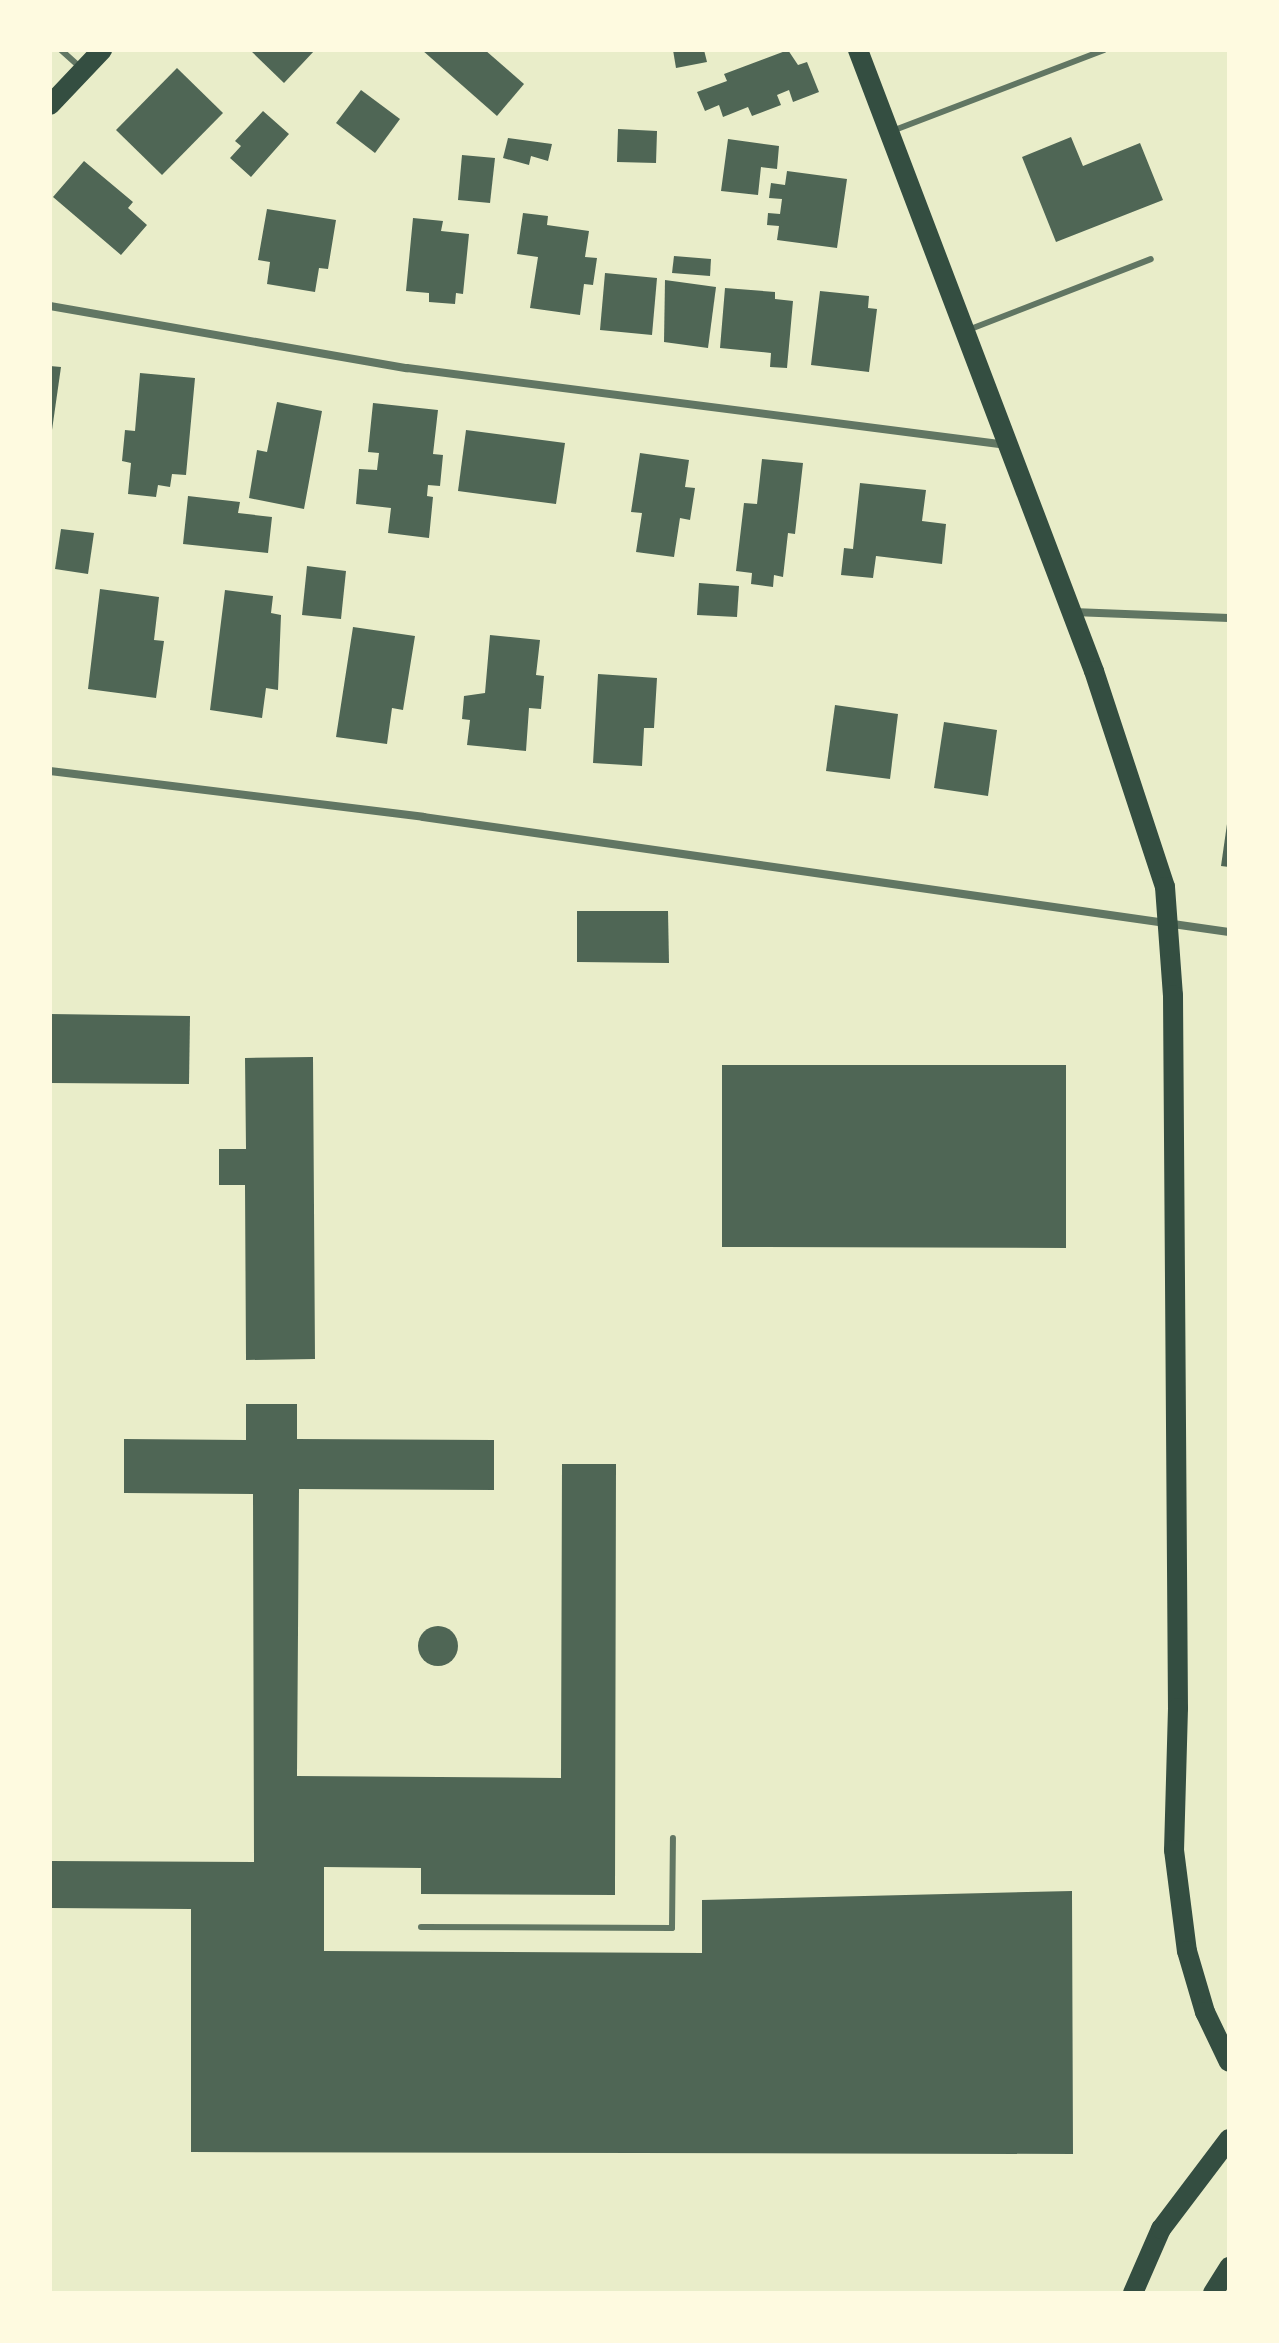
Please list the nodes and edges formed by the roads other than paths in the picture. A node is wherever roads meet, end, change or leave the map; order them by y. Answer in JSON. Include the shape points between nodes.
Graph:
{"nodes":[{"id":1,"x":61,"y":50,"type":"edge"},
{"id":2,"x":102,"y":50,"type":"edge"},
{"id":3,"x":858,"y":50,"type":"edge"},
{"id":4,"x":1104,"y":50,"type":"edge"},
{"id":5,"x":83,"y":70,"type":"junction"},
{"id":6,"x":50,"y":105,"type":"edge"},
{"id":7,"x":889,"y":133,"type":"junction"},
{"id":8,"x":1151,"y":259,"type":"dead end"},
{"id":9,"x":50,"y":306,"type":"edge"},
{"id":10,"x":968,"y":330,"type":"junction"},
{"id":11,"x":1007,"y":445,"type":"junction"},
{"id":12,"x":1072,"y":612,"type":"junction"},
{"id":13,"x":1229,"y":618,"type":"edge"},
{"id":14,"x":50,"y":771,"type":"edge"},
{"id":15,"x":1170,"y":927,"type":"junction"},
{"id":16,"x":1229,"y":932,"type":"edge"},
{"id":17,"x":673,"y":1838,"type":"dead end"},
{"id":18,"x":421,"y":1927,"type":"dead end"},
{"id":19,"x":1229,"y":2062,"type":"edge"},
{"id":20,"x":1229,"y":2139,"type":"edge"},
{"id":21,"x":1229,"y":2267,"type":"edge"},
{"id":22,"x":1133,"y":2293,"type":"edge"},
{"id":23,"x":1213,"y":2293,"type":"edge"}],
"edges":[{"from":1,"to":5,"type":"lane"},
{"from":2,"to":5,"type":"main road"},
{"from":3,"to":7,"type":"main road"},
{"from":4,"to":7,"type":"lane"},
{"from":5,"to":6,"type":"main road"},
{"from":7,"to":10,"type":"main road"},
{"from":8,"to":10,"type":"lane"},
{"from":9,"to":11,"type":"street","via":[[407,368]]},
{"from":10,"to":11,"type":"main road"},
{"from":11,"to":12,"type":"main road"},
{"from":12,"to":13,"type":"street"},
{"from":12,"to":15,"type":"main road","via":[[1152,836]]},
{"from":14,"to":15,"type":"street","via":[[511,829]]},
{"from":15,"to":16,"type":"street"},
{"from":15,"to":19,"type":"main road","via":[[1178,1708],[1174,1850],[1187,1951],[1205,2012]]},
{"from":17,"to":18,"type":"lane","via":[[672,1928]]},
{"from":20,"to":22,"type":"main road","via":[[1161,2229]]},
{"from":21,"to":23,"type":"main road"}]}
